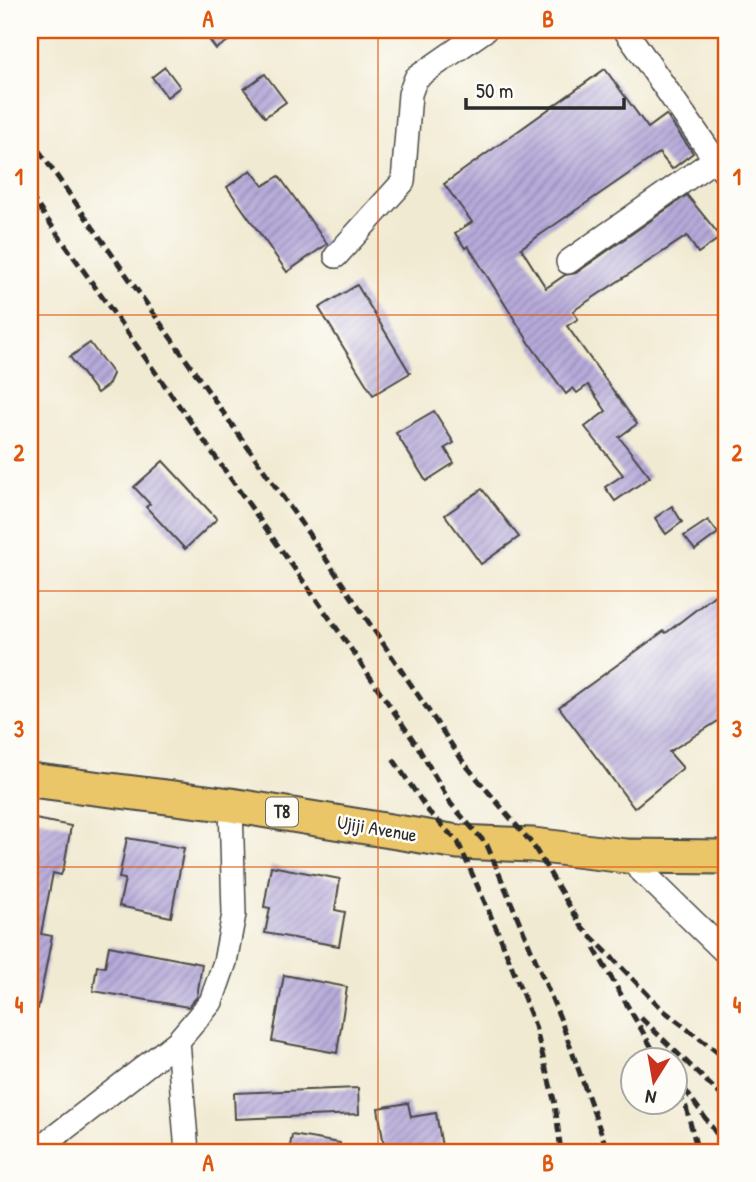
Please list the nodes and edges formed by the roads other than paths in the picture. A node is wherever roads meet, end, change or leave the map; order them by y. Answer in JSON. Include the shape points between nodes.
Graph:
{"nodes":[{"id":1,"x":485,"y":30,"type":"edge"},
{"id":2,"x":625,"y":30,"type":"edge"},
{"id":3,"x":721,"y":167,"type":"edge"},
{"id":4,"x":336,"y":256,"type":"dead end"},
{"id":5,"x":568,"y":261,"type":"dead end"},
{"id":6,"x":30,"y":780,"type":"edge"},
{"id":7,"x":231,"y":805,"type":"junction"},
{"id":8,"x":626,"y":856,"type":"junction"},
{"id":9,"x":726,"y":857,"type":"edge"},
{"id":10,"x":726,"y":953,"type":"edge"},
{"id":11,"x":178,"y":1041,"type":"junction"},
{"id":12,"x":39,"y":1152,"type":"edge"},
{"id":13,"x":187,"y":1152,"type":"edge"}],
"edges":[{"from":1,"to":4,"type":"street","via":[[416,78],[410,94],[403,182]]},
{"from":2,"to":3,"type":"street"},
{"from":3,"to":5,"type":"street"},
{"from":6,"to":7,"type":"highway","name":"Ujiji Avenue","number":"T8"},
{"from":7,"to":8,"type":"highway","name":"Ujiji Avenue","number":"T8","via":[[458,842]]},
{"from":7,"to":11,"type":"street","via":[[234,914],[225,962],[211,1002]]},
{"from":8,"to":9,"type":"highway","name":"Ujiji Avenue","number":"T8"},
{"from":8,"to":10,"type":"street"},
{"from":11,"to":12,"type":"street"},
{"from":11,"to":13,"type":"street"}]}
